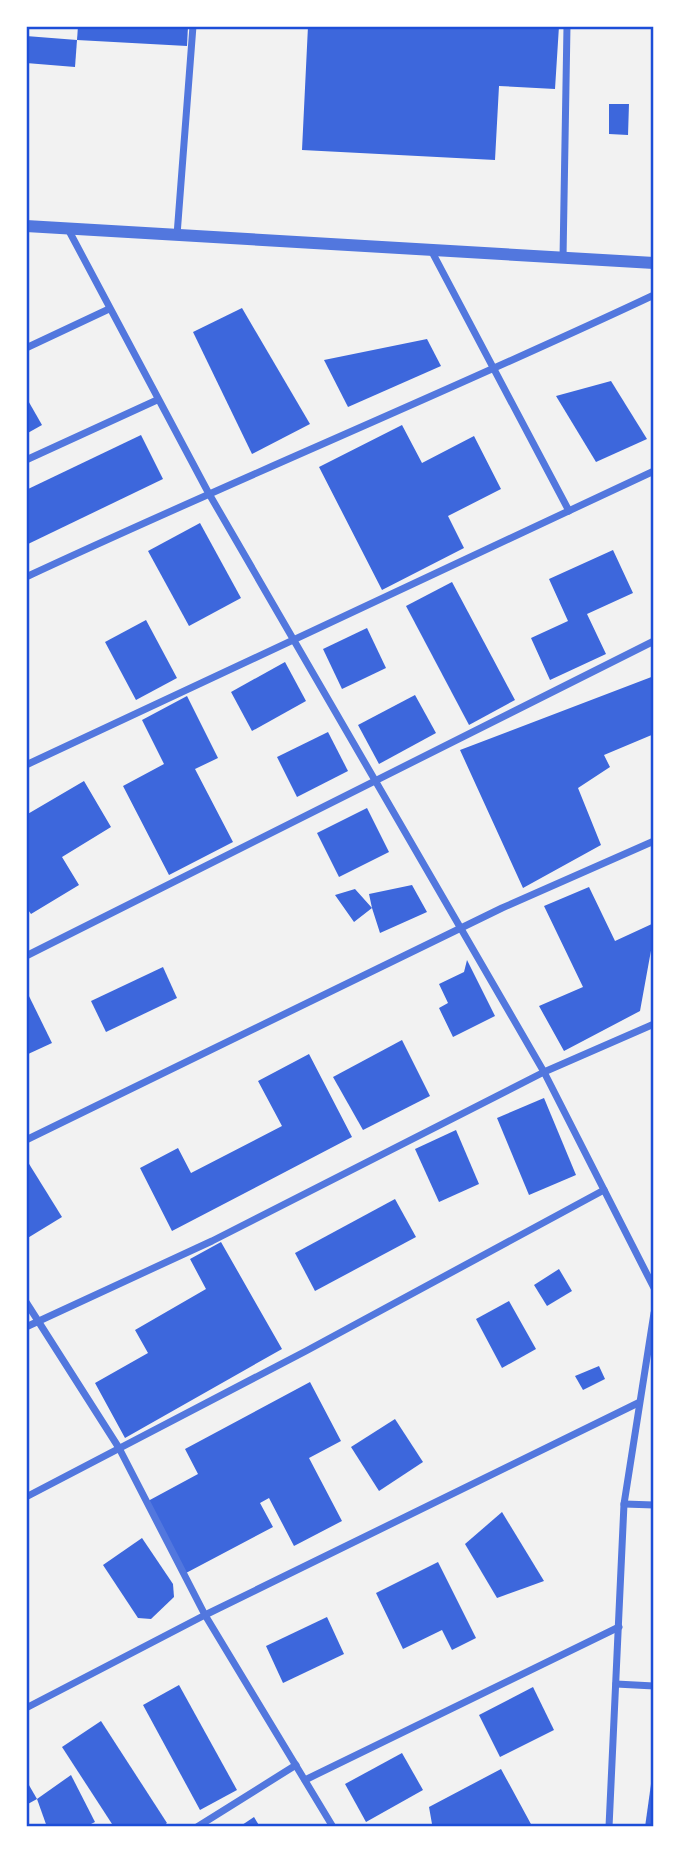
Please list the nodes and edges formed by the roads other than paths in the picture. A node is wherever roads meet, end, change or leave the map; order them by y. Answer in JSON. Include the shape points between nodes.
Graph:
{"nodes":[{"id":1,"x":193,"y":26,"type":"edge"},
{"id":2,"x":567,"y":26,"type":"edge"},
{"id":3,"x":26,"y":226,"type":"edge"},
{"id":4,"x":68,"y":228,"type":"junction"},
{"id":5,"x":177,"y":235,"type":"junction"},
{"id":6,"x":431,"y":250,"type":"junction"},
{"id":7,"x":563,"y":258,"type":"junction"},
{"id":8,"x":654,"y":263,"type":"edge"},
{"id":9,"x":654,"y":295,"type":"edge"},
{"id":10,"x":109,"y":309,"type":"junction"},
{"id":11,"x":26,"y":348,"type":"edge"},
{"id":12,"x":496,"y":370,"type":"junction"},
{"id":13,"x":157,"y":400,"type":"junction"},
{"id":14,"x":26,"y":460,"type":"edge"},
{"id":15,"x":654,"y":471,"type":"edge"},
{"id":16,"x":208,"y":492,"type":"junction"},
{"id":17,"x":569,"y":511,"type":"junction"},
{"id":18,"x":26,"y":577,"type":"edge"},
{"id":19,"x":293,"y":640,"type":"junction"},
{"id":20,"x":654,"y":641,"type":"edge"},
{"id":21,"x":26,"y":765,"type":"edge"},
{"id":22,"x":374,"y":781,"type":"junction"},
{"id":23,"x":654,"y":841,"type":"edge"},
{"id":24,"x":461,"y":928,"type":"junction"},
{"id":25,"x":26,"y":956,"type":"edge"},
{"id":26,"x":654,"y":1024,"type":"edge"},
{"id":27,"x":544,"y":1072,"type":"junction"},
{"id":28,"x":26,"y":1140,"type":"edge"},
{"id":29,"x":604,"y":1190,"type":"junction"},
{"id":30,"x":654,"y":1288,"type":"edge"},
{"id":31,"x":26,"y":1302,"type":"edge"},
{"id":32,"x":654,"y":1313,"type":"edge"},
{"id":33,"x":38,"y":1322,"type":"junction"},
{"id":34,"x":26,"y":1327,"type":"edge"},
{"id":35,"x":638,"y":1404,"type":"junction"},
{"id":36,"x":119,"y":1448,"type":"junction"},
{"id":37,"x":26,"y":1497,"type":"edge"},
{"id":38,"x":625,"y":1504,"type":"junction"},
{"id":39,"x":654,"y":1505,"type":"edge"},
{"id":40,"x":205,"y":1615,"type":"junction"},
{"id":41,"x":619,"y":1627,"type":"junction"},
{"id":42,"x":616,"y":1684,"type":"junction"},
{"id":43,"x":654,"y":1686,"type":"edge"},
{"id":44,"x":26,"y":1707,"type":"edge"},
{"id":45,"x":296,"y":1765,"type":"junction"},
{"id":46,"x":305,"y":1780,"type":"junction"},
{"id":47,"x":197,"y":1827,"type":"edge"},
{"id":48,"x":333,"y":1827,"type":"edge"},
{"id":49,"x":609,"y":1827,"type":"edge"}],
"edges":[{"from":1,"to":5,"type":"street"},
{"from":2,"to":7,"type":"street"},
{"from":3,"to":4,"type":"street"},
{"from":4,"to":5,"type":"street"},
{"from":4,"to":10,"type":"street"},
{"from":5,"to":6,"type":"street"},
{"from":6,"to":7,"type":"street"},
{"from":6,"to":12,"type":"street"},
{"from":7,"to":8,"type":"street"},
{"from":9,"to":12,"type":"street"},
{"from":10,"to":11,"type":"street"},
{"from":10,"to":13,"type":"street"},
{"from":12,"to":16,"type":"street"},
{"from":12,"to":17,"type":"street"},
{"from":13,"to":14,"type":"street"},
{"from":13,"to":16,"type":"street"},
{"from":15,"to":17,"type":"street"},
{"from":16,"to":18,"type":"street"},
{"from":16,"to":19,"type":"street"},
{"from":17,"to":19,"type":"street"},
{"from":19,"to":21,"type":"street"},
{"from":19,"to":22,"type":"street"},
{"from":20,"to":22,"type":"street"},
{"from":22,"to":24,"type":"street"},
{"from":22,"to":25,"type":"street"},
{"from":23,"to":24,"type":"street"},
{"from":24,"to":27,"type":"street"},
{"from":24,"to":28,"type":"street"},
{"from":26,"to":27,"type":"street"},
{"from":27,"to":29,"type":"street"},
{"from":27,"to":33,"type":"street","via":[[212,1241]]},
{"from":29,"to":30,"type":"street"},
{"from":29,"to":36,"type":"street"},
{"from":31,"to":33,"type":"street"},
{"from":32,"to":35,"type":"street"},
{"from":33,"to":34,"type":"street"},
{"from":33,"to":36,"type":"street"},
{"from":35,"to":38,"type":"street"},
{"from":35,"to":40,"type":"street"},
{"from":36,"to":37,"type":"street"},
{"from":36,"to":40,"type":"street"},
{"from":38,"to":39,"type":"street"},
{"from":38,"to":41,"type":"street"},
{"from":40,"to":44,"type":"street"},
{"from":40,"to":45,"type":"street"},
{"from":41,"to":42,"type":"street"},
{"from":41,"to":46,"type":"street"},
{"from":42,"to":43,"type":"street"},
{"from":42,"to":49,"type":"street"},
{"from":45,"to":46,"type":"street"},
{"from":45,"to":47,"type":"street"},
{"from":46,"to":48,"type":"street"}]}
